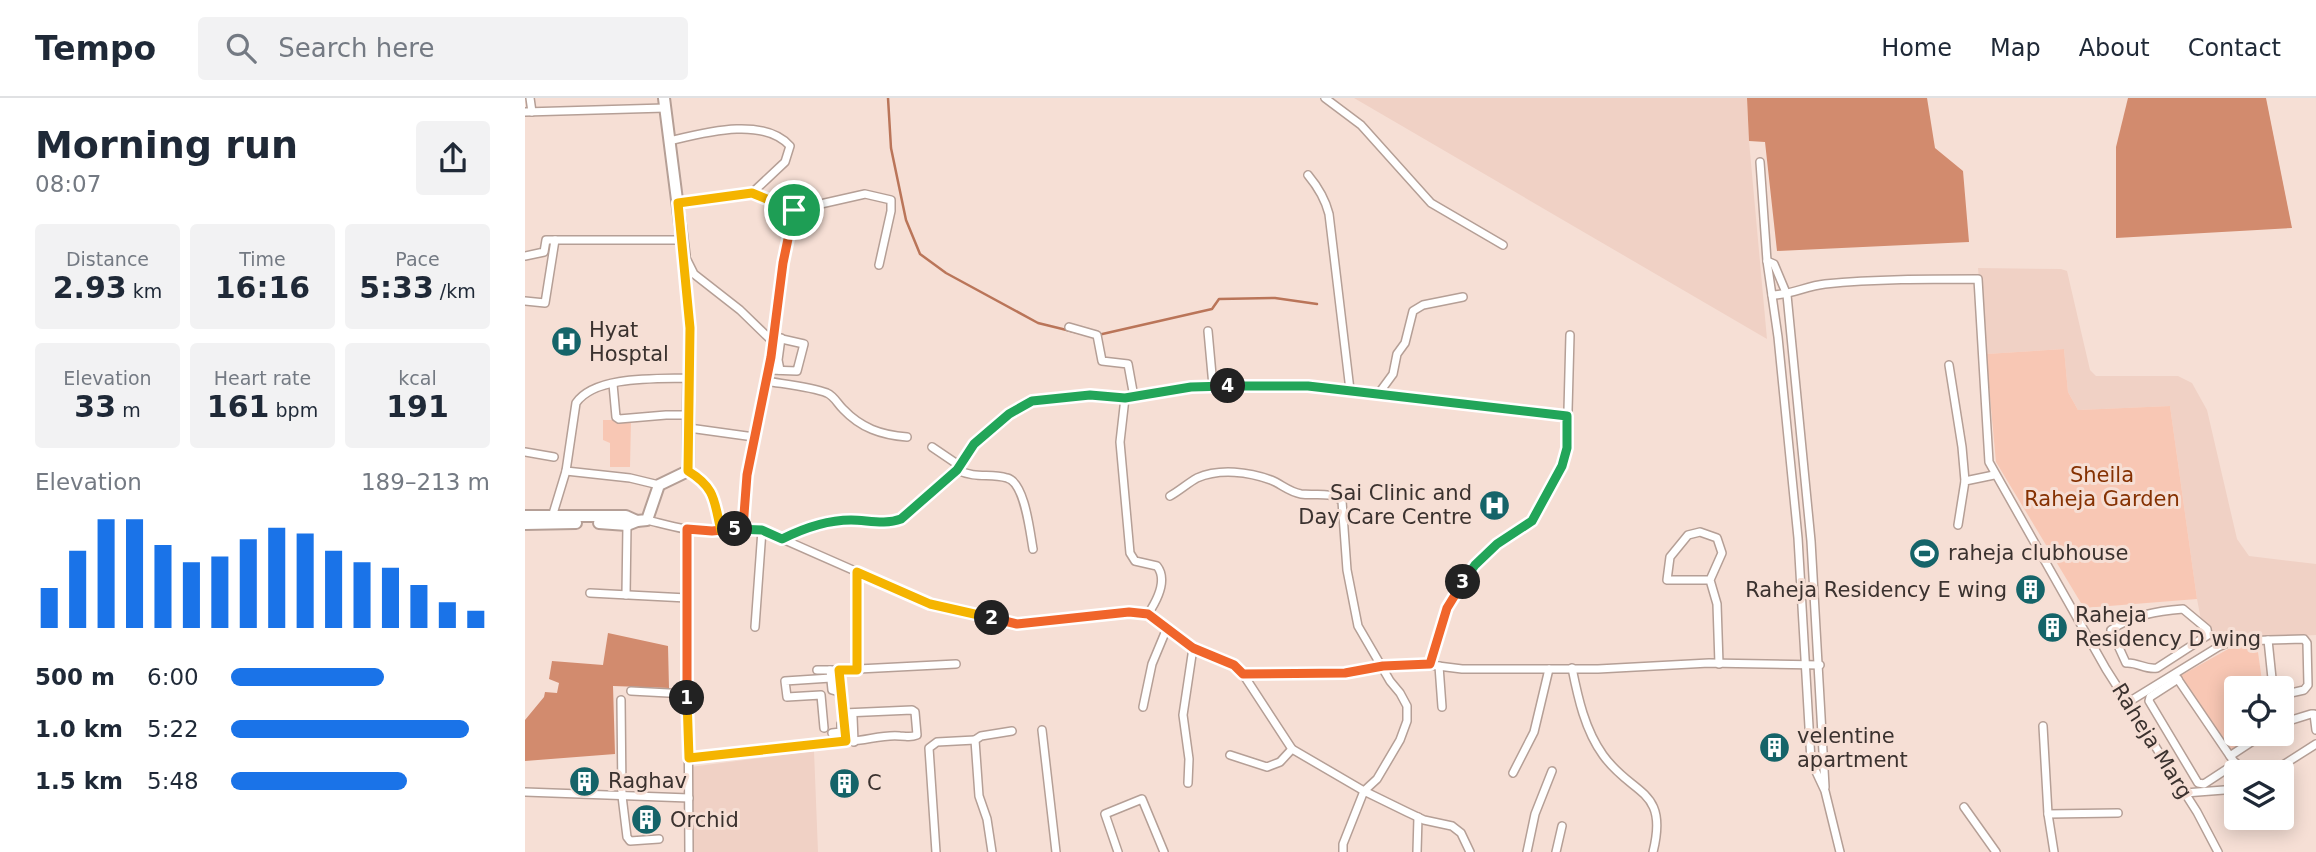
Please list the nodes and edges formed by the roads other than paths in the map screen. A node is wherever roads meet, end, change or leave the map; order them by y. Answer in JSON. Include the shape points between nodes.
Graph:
{"nodes":[{"id":1,"x":530,"y":98,"type":"edge"},
{"id":2,"x":1325,"y":98,"type":"edge"},
{"id":3,"x":664,"y":103,"type":"edge"},
{"id":4,"x":529,"y":112,"type":"edge"},
{"id":5,"x":669,"y":141,"type":"junction"},
{"id":6,"x":1760,"y":162,"type":"dead end"},
{"id":7,"x":1307,"y":175,"type":"dead end"},
{"id":8,"x":752,"y":193,"type":"junction"},
{"id":9,"x":678,"y":203,"type":"junction"},
{"id":10,"x":794,"y":210,"type":"junction"},
{"id":11,"x":555,"y":240,"type":"junction"},
{"id":12,"x":682,"y":240,"type":"junction"},
{"id":13,"x":1503,"y":245,"type":"dead end"},
{"id":14,"x":684,"y":255,"type":"junction"},
{"id":15,"x":525,"y":256,"type":"edge"},
{"id":16,"x":1767,"y":261,"type":"junction"},
{"id":17,"x":880,"y":264,"type":"dead end"},
{"id":18,"x":1772,"y":295,"type":"junction"},
{"id":19,"x":1787,"y":295,"type":"junction"},
{"id":20,"x":1463,"y":297,"type":"dead end"},
{"id":21,"x":525,"y":301,"type":"edge"},
{"id":22,"x":1069,"y":327,"type":"dead end"},
{"id":23,"x":1208,"y":331,"type":"dead end"},
{"id":24,"x":1570,"y":335,"type":"dead end"},
{"id":25,"x":776,"y":339,"type":"junction"},
{"id":26,"x":1949,"y":365,"type":"dead end"},
{"id":27,"x":769,"y":369,"type":"junction"},
{"id":28,"x":780,"y":370,"type":"junction"},
{"id":29,"x":689,"y":378,"type":"junction"},
{"id":30,"x":766,"y":381,"type":"junction"},
{"id":31,"x":613,"y":384,"type":"junction"},
{"id":32,"x":1213,"y":386,"type":"junction"},
{"id":33,"x":1350,"y":390,"type":"junction"},
{"id":34,"x":1379,"y":393,"type":"junction"},
{"id":35,"x":1134,"y":397,"type":"junction"},
{"id":36,"x":1125,"y":398,"type":"junction"},
{"id":37,"x":689,"y":415,"type":"junction"},
{"id":38,"x":1567,"y":416,"type":"junction"},
{"id":39,"x":689,"y":428,"type":"junction"},
{"id":40,"x":754,"y":437,"type":"junction"},
{"id":41,"x":907,"y":437,"type":"dead end"},
{"id":42,"x":932,"y":447,"type":"dead end"},
{"id":43,"x":525,"y":452,"type":"edge"},
{"id":44,"x":554,"y":457,"type":"dead end"},
{"id":45,"x":958,"y":468,"type":"junction"},
{"id":46,"x":566,"y":471,"type":"junction"},
{"id":47,"x":688,"y":471,"type":"junction"},
{"id":48,"x":1994,"y":475,"type":"junction"},
{"id":49,"x":1965,"y":481,"type":"junction"},
{"id":50,"x":659,"y":485,"type":"junction"},
{"id":51,"x":1170,"y":496,"type":"dead end"},
{"id":52,"x":525,"y":516,"type":"edge"},
{"id":53,"x":551,"y":520,"type":"junction"},
{"id":54,"x":637,"y":522,"type":"junction"},
{"id":55,"x":525,"y":524,"type":"edge"},
{"id":56,"x":1958,"y":525,"type":"dead end"},
{"id":57,"x":743,"y":528,"type":"junction"},
{"id":58,"x":687,"y":529,"type":"junction"},
{"id":59,"x":762,"y":530,"type":"junction"},
{"id":60,"x":721,"y":531,"type":"junction"},
{"id":61,"x":782,"y":539,"type":"junction"},
{"id":62,"x":1033,"y":549,"type":"dead end"},
{"id":63,"x":857,"y":572,"type":"junction"},
{"id":64,"x":1710,"y":580,"type":"junction"},
{"id":65,"x":590,"y":593,"type":"dead end"},
{"id":66,"x":626,"y":595,"type":"junction"},
{"id":67,"x":687,"y":598,"type":"junction"},
{"id":68,"x":1148,"y":614,"type":"junction"},
{"id":69,"x":755,"y":627,"type":"dead end"},
{"id":70,"x":1167,"y":628,"type":"junction"},
{"id":71,"x":2268,"y":640,"type":"junction"},
{"id":72,"x":2199,"y":642,"type":"junction"},
{"id":73,"x":1193,"y":648,"type":"junction"},
{"id":74,"x":2205,"y":654,"type":"junction"},
{"id":75,"x":955,"y":664,"type":"dead end"},
{"id":76,"x":1719,"y":664,"type":"junction"},
{"id":77,"x":1807,"y":664,"type":"junction"},
{"id":78,"x":1435,"y":665,"type":"junction"},
{"id":79,"x":1383,"y":666,"type":"junction"},
{"id":80,"x":1820,"y":666,"type":"junction"},
{"id":81,"x":1571,"y":668,"type":"junction"},
{"id":82,"x":1549,"y":669,"type":"junction"},
{"id":83,"x":817,"y":670,"type":"dead end"},
{"id":84,"x":857,"y":670,"type":"junction"},
{"id":85,"x":833,"y":673,"type":"junction"},
{"id":86,"x":1243,"y":674,"type":"junction"},
{"id":87,"x":2272,"y":676,"type":"edge"},
{"id":88,"x":2176,"y":677,"type":"junction"},
{"id":89,"x":631,"y":691,"type":"dead end"},
{"id":90,"x":2294,"y":692,"type":"edge"},
{"id":91,"x":687,"y":694,"type":"junction"},
{"id":92,"x":621,"y":700,"type":"dead end"},
{"id":93,"x":2127,"y":703,"type":"junction"},
{"id":94,"x":1143,"y":707,"type":"dead end"},
{"id":95,"x":1442,"y":707,"type":"dead end"},
{"id":96,"x":844,"y":713,"type":"junction"},
{"id":97,"x":853,"y":717,"type":"dead end"},
{"id":98,"x":2294,"y":719,"type":"edge"},
{"id":99,"x":2043,"y":726,"type":"dead end"},
{"id":100,"x":824,"y":728,"type":"dead end"},
{"id":101,"x":1042,"y":730,"type":"dead end"},
{"id":102,"x":2316,"y":730,"type":"edge"},
{"id":103,"x":1012,"y":731,"type":"dead end"},
{"id":104,"x":832,"y":733,"type":"dead end"},
{"id":105,"x":975,"y":740,"type":"junction"},
{"id":106,"x":850,"y":741,"type":"junction"},
{"id":107,"x":2316,"y":744,"type":"edge"},
{"id":108,"x":2245,"y":746,"type":"edge"},
{"id":109,"x":1292,"y":749,"type":"junction"},
{"id":110,"x":1230,"y":755,"type":"dead end"},
{"id":111,"x":2230,"y":756,"type":"junction"},
{"id":112,"x":689,"y":758,"type":"junction"},
{"id":113,"x":2233,"y":760,"type":"edge"},
{"id":114,"x":2291,"y":760,"type":"edge"},
{"id":115,"x":1552,"y":771,"type":"dead end"},
{"id":116,"x":2224,"y":771,"type":"edge"},
{"id":117,"x":1513,"y":773,"type":"dead end"},
{"id":118,"x":1188,"y":783,"type":"dead end"},
{"id":119,"x":2224,"y":790,"type":"edge"},
{"id":120,"x":1364,"y":791,"type":"junction"},
{"id":121,"x":525,"y":792,"type":"edge"},
{"id":122,"x":1825,"y":792,"type":"junction"},
{"id":123,"x":2185,"y":793,"type":"junction"},
{"id":124,"x":622,"y":796,"type":"junction"},
{"id":125,"x":687,"y":798,"type":"junction"},
{"id":126,"x":1964,"y":807,"type":"dead end"},
{"id":127,"x":2118,"y":813,"type":"dead end"},
{"id":128,"x":2048,"y":814,"type":"junction"},
{"id":129,"x":1418,"y":817,"type":"junction"},
{"id":130,"x":1562,"y":826,"type":"dead end"},
{"id":131,"x":659,"y":839,"type":"dead end"},
{"id":132,"x":689,"y":852,"type":"edge"},
{"id":133,"x":936,"y":852,"type":"edge"},
{"id":134,"x":992,"y":852,"type":"edge"},
{"id":135,"x":1056,"y":852,"type":"edge"},
{"id":136,"x":1118,"y":852,"type":"edge"},
{"id":137,"x":1164,"y":852,"type":"edge"},
{"id":138,"x":1343,"y":852,"type":"edge"},
{"id":139,"x":1417,"y":852,"type":"edge"},
{"id":140,"x":1470,"y":852,"type":"edge"},
{"id":141,"x":1527,"y":852,"type":"edge"},
{"id":142,"x":1556,"y":852,"type":"edge"},
{"id":143,"x":1653,"y":852,"type":"edge"},
{"id":144,"x":1840,"y":852,"type":"edge"},
{"id":145,"x":1996,"y":852,"type":"edge"},
{"id":146,"x":2054,"y":852,"type":"edge"},
{"id":147,"x":2218,"y":852,"type":"edge"}],
"edges":[{"from":1,"to":4,"type":"street"},
{"from":2,"to":13,"type":"street","via":[[1361,125],[1431,203]]},
{"from":3,"to":4,"type":"street"},
{"from":3,"to":5,"type":"street"},
{"from":5,"to":8,"type":"street","via":[[743,130],[783,138],[790,146],[785,162]]},
{"from":5,"to":9,"type":"street"},
{"from":6,"to":16,"type":"street"},
{"from":7,"to":33,"type":"street","via":[[1317,184],[1329,214]]},
{"from":8,"to":9,"type":"street"},
{"from":8,"to":10,"type":"street"},
{"from":9,"to":12,"type":"street"},
{"from":10,"to":17,"type":"street","via":[[865,194],[891,200]]},
{"from":10,"to":25,"type":"street","via":[[783,263]]},
{"from":11,"to":12,"type":"street"},
{"from":11,"to":15,"type":"street","via":[[546,240],[544,252]]},
{"from":11,"to":21,"type":"street","via":[[545,303]]},
{"from":12,"to":14,"type":"street"},
{"from":14,"to":25,"type":"street","via":[[694,274]]},
{"from":14,"to":29,"type":"street"},
{"from":16,"to":18,"type":"street"},
{"from":16,"to":19,"type":"street","via":[[1775,264]]},
{"from":18,"to":19,"type":"street"},
{"from":18,"to":77,"type":"street"},
{"from":19,"to":48,"type":"street","name":"Raheja Marg","via":[[1808,286],[1885,278],[1978,279],[1989,462]]},
{"from":19,"to":80,"type":"street"},
{"from":20,"to":34,"type":"street","via":[[1413,311],[1393,374]]},
{"from":22,"to":35,"type":"street","via":[[1097,335],[1102,361],[1128,364]]},
{"from":23,"to":32,"type":"street"},
{"from":24,"to":38,"type":"street"},
{"from":25,"to":27,"type":"street"},
{"from":25,"to":28,"type":"street"},
{"from":25,"to":28,"type":"street","via":[[804,344],[800,368]]},
{"from":26,"to":49,"type":"street"},
{"from":27,"to":28,"type":"street"},
{"from":27,"to":30,"type":"street"},
{"from":29,"to":31,"type":"street"},
{"from":29,"to":37,"type":"street"},
{"from":30,"to":40,"type":"street"},
{"from":30,"to":41,"type":"street","via":[[827,393],[861,425]]},
{"from":31,"to":37,"type":"street","via":[[619,419]]},
{"from":31,"to":46,"type":"street","via":[[590,390],[576,403]]},
{"from":32,"to":33,"type":"street"},
{"from":32,"to":35,"type":"street"},
{"from":33,"to":34,"type":"street"},
{"from":34,"to":38,"type":"street"},
{"from":35,"to":36,"type":"street"},
{"from":36,"to":45,"type":"street","via":[[1090,395],[1032,401],[974,444]]},
{"from":36,"to":68,"type":"street","via":[[1120,442],[1131,554],[1135,561],[1157,566],[1161,572],[1159,595]]},
{"from":37,"to":39,"type":"street"},
{"from":38,"to":78,"type":"street","via":[[1567,448],[1555,481],[1532,521],[1497,544],[1459,587],[1447,608]]},
{"from":39,"to":40,"type":"street"},
{"from":39,"to":47,"type":"street"},
{"from":40,"to":57,"type":"street"},
{"from":42,"to":45,"type":"street"},
{"from":43,"to":44,"type":"street"},
{"from":45,"to":61,"type":"street","via":[[901,519],[827,522]]},
{"from":45,"to":62,"type":"street","via":[[971,476],[1004,477],[1016,484]]},
{"from":46,"to":50,"type":"street"},
{"from":46,"to":53,"type":"street"},
{"from":47,"to":50,"type":"street"},
{"from":47,"to":60,"type":"street","via":[[705,481]]},
{"from":48,"to":49,"type":"street"},
{"from":48,"to":93,"type":"street","name":"Raheja Marg"},
{"from":49,"to":56,"type":"street"},
{"from":50,"to":54,"type":"street"},
{"from":51,"to":79,"type":"street","via":[[1196,479],[1237,472],[1299,494],[1342,501],[1347,570],[1358,626]]},
{"from":52,"to":53,"type":"street"},
{"from":53,"to":54,"type":"street","via":[[626,516]]},
{"from":53,"to":55,"type":"street"},
{"from":54,"to":58,"type":"street"},
{"from":54,"to":66,"type":"street"},
{"from":57,"to":59,"type":"street"},
{"from":57,"to":60,"type":"street"},
{"from":58,"to":60,"type":"street"},
{"from":58,"to":67,"type":"street"},
{"from":59,"to":61,"type":"street"},
{"from":59,"to":69,"type":"street"},
{"from":61,"to":63,"type":"street"},
{"from":63,"to":68,"type":"street","via":[[930,604],[1017,624]]},
{"from":63,"to":84,"type":"street"},
{"from":64,"to":64,"type":"street","via":[[1667,580],[1670,557],[1688,535],[1717,538],[1722,554]]},
{"from":64,"to":76,"type":"street","via":[[1717,604]]},
{"from":65,"to":66,"type":"street"},
{"from":66,"to":67,"type":"street"},
{"from":67,"to":91,"type":"street"},
{"from":68,"to":70,"type":"street"},
{"from":70,"to":73,"type":"street"},
{"from":70,"to":94,"type":"street","via":[[1152,664]]},
{"from":71,"to":74,"type":"street","via":[[2230,642]]},
{"from":71,"to":87,"type":"street"},
{"from":71,"to":90,"type":"street","via":[[2304,639],[2307,643],[2308,685]]},
{"from":72,"to":72,"type":"street","via":[[2149,669],[2126,663],[2111,630],[2158,611],[2183,609],[2208,632]]},
{"from":72,"to":74,"type":"street"},
{"from":73,"to":86,"type":"street","via":[[1234,665]]},
{"from":73,"to":118,"type":"street","via":[[1183,715]]},
{"from":74,"to":88,"type":"street"},
{"from":75,"to":84,"type":"street"},
{"from":76,"to":77,"type":"street"},
{"from":76,"to":81,"type":"street"},
{"from":77,"to":80,"type":"street"},
{"from":77,"to":122,"type":"street","via":[[1811,761]]},
{"from":78,"to":79,"type":"street"},
{"from":78,"to":82,"type":"street"},
{"from":78,"to":95,"type":"street"},
{"from":79,"to":86,"type":"street","via":[[1345,673]]},
{"from":79,"to":120,"type":"street","via":[[1407,706],[1407,720],[1377,779]]},
{"from":80,"to":122,"type":"street"},
{"from":81,"to":82,"type":"street"},
{"from":81,"to":143,"type":"street","via":[[1589,732],[1603,756],[1648,796],[1656,810]]},
{"from":82,"to":117,"type":"street","via":[[1534,732]]},
{"from":83,"to":85,"type":"street"},
{"from":84,"to":85,"type":"street"},
{"from":85,"to":96,"type":"street"},
{"from":85,"to":100,"type":"street","via":[[785,681],[787,697],[821,695]]},
{"from":85,"to":104,"type":"street","via":[[832,690],[839,692],[842,730]]},
{"from":86,"to":109,"type":"street"},
{"from":88,"to":93,"type":"street"},
{"from":88,"to":111,"type":"street"},
{"from":88,"to":116,"type":"street","via":[[2149,701],[2198,783]]},
{"from":89,"to":91,"type":"street"},
{"from":91,"to":112,"type":"street"},
{"from":92,"to":124,"type":"street"},
{"from":93,"to":123,"type":"street","name":"Raheja Marg"},
{"from":96,"to":106,"type":"street"},
{"from":96,"to":106,"type":"street","via":[[915,712],[915,737]]},
{"from":97,"to":106,"type":"street"},
{"from":98,"to":102,"type":"street","via":[[2314,715]]},
{"from":99,"to":128,"type":"street"},
{"from":101,"to":135,"type":"street"},
{"from":103,"to":105,"type":"street"},
{"from":105,"to":133,"type":"street","via":[[937,742],[929,748]]},
{"from":105,"to":134,"type":"street","via":[[978,787]]},
{"from":106,"to":112,"type":"street"},
{"from":107,"to":114,"type":"street"},
{"from":108,"to":111,"type":"street"},
{"from":109,"to":110,"type":"street","via":[[1280,762],[1267,767]]},
{"from":109,"to":120,"type":"street"},
{"from":111,"to":113,"type":"street"},
{"from":112,"to":125,"type":"street"},
{"from":115,"to":141,"type":"street","via":[[1535,814]]},
{"from":119,"to":123,"type":"street"},
{"from":120,"to":129,"type":"street"},
{"from":120,"to":138,"type":"street"},
{"from":121,"to":124,"type":"street"},
{"from":122,"to":144,"type":"street"},
{"from":123,"to":147,"type":"street","name":"Raheja Marg"},
{"from":124,"to":125,"type":"street"},
{"from":124,"to":131,"type":"street","via":[[630,841]]},
{"from":125,"to":132,"type":"street"},
{"from":126,"to":145,"type":"street"},
{"from":127,"to":128,"type":"street"},
{"from":128,"to":146,"type":"street"},
{"from":129,"to":139,"type":"street"},
{"from":129,"to":140,"type":"street","via":[[1453,826]]},
{"from":130,"to":142,"type":"street"},
{"from":136,"to":137,"type":"street","via":[[1105,814],[1142,799]]}]}
